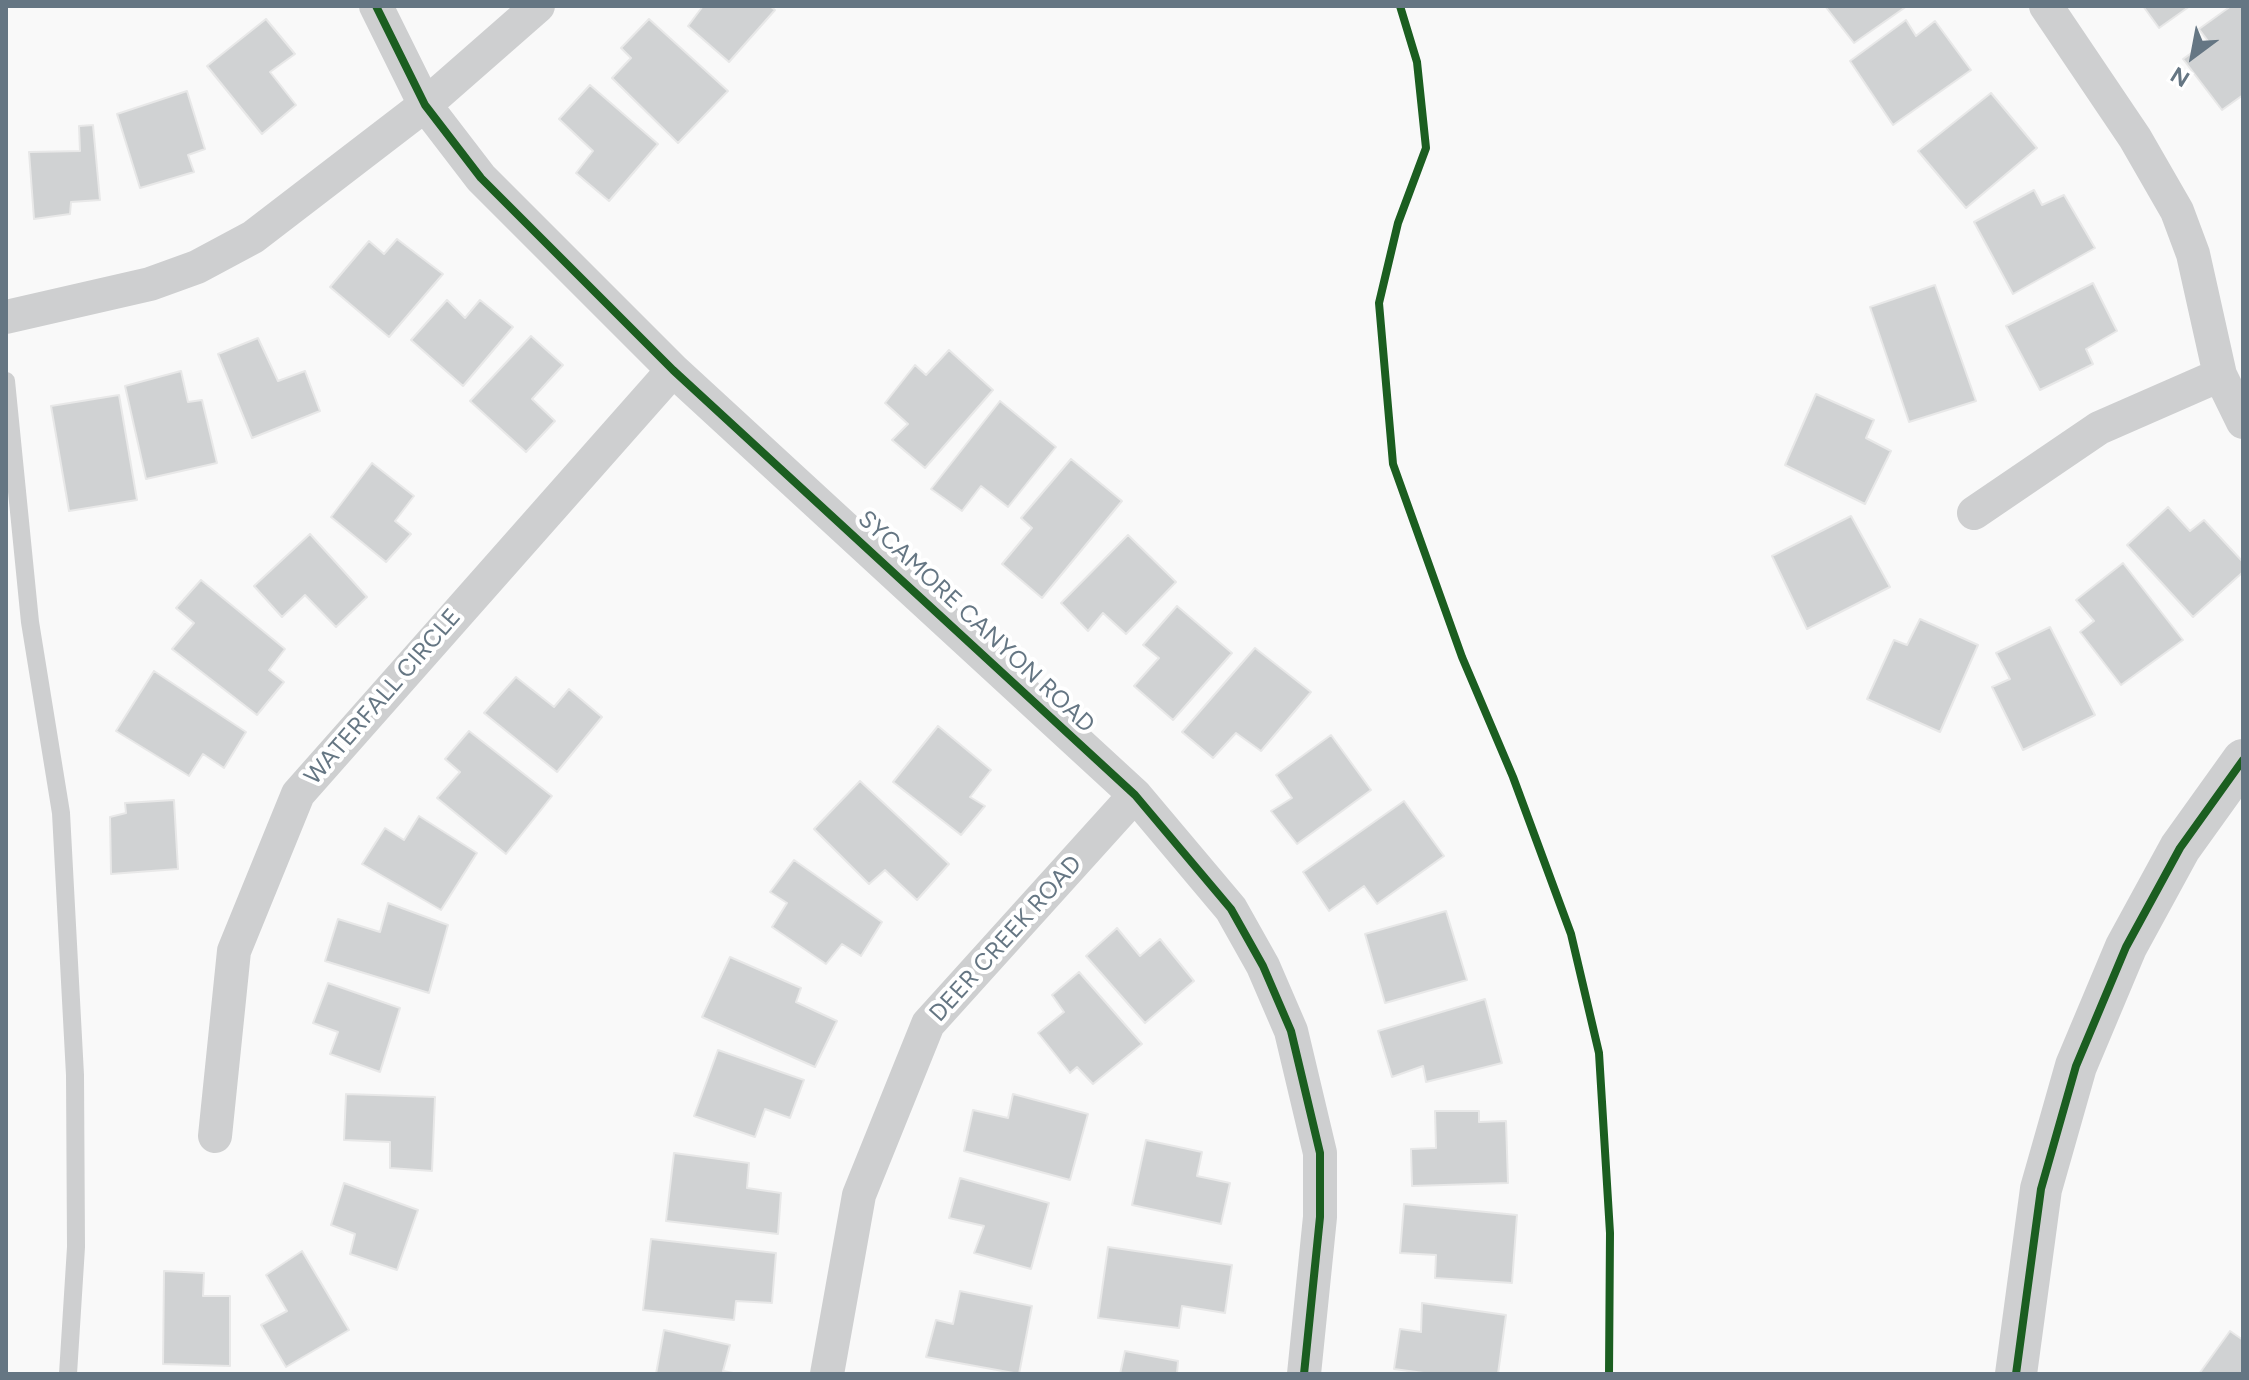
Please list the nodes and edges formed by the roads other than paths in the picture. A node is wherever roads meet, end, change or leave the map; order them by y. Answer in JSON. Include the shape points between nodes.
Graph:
{"nodes":[{"id":1,"x":376,"y":6,"type":"edge"},
{"id":2,"x":538,"y":6,"type":"edge"},
{"id":3,"x":2046,"y":6,"type":"edge"},
{"id":4,"x":425,"y":105,"type":"junction"},
{"id":5,"x":6,"y":317,"type":"edge"},
{"id":6,"x":673,"y":370,"type":"junction"},
{"id":7,"x":2220,"y":375,"type":"junction"},
{"id":8,"x":6,"y":381,"type":"edge"},
{"id":9,"x":2243,"y":422,"type":"edge"},
{"id":10,"x":1974,"y":513,"type":"dead end"},
{"id":11,"x":2243,"y":760,"type":"edge"},
{"id":12,"x":1135,"y":795,"type":"junction"},
{"id":13,"x":215,"y":1136,"type":"dead end"},
{"id":14,"x":68,"y":1374,"type":"edge"},
{"id":15,"x":827,"y":1374,"type":"edge"},
{"id":16,"x":1304,"y":1374,"type":"edge"},
{"id":17,"x":2016,"y":1374,"type":"edge"}],
"edges":[{"from":1,"to":4,"type":"street","name":"SYCAMORE CANYON ROAD"},
{"from":2,"to":4,"type":"street"},
{"from":3,"to":7,"type":"street","via":[[2177,211],[2193,254]]},
{"from":4,"to":5,"type":"street","via":[[253,237],[197,267]]},
{"from":4,"to":6,"type":"street","name":"SYCAMORE CANYON ROAD","via":[[481,178]]},
{"from":6,"to":12,"type":"street","name":"SYCAMORE CANYON ROAD"},
{"from":6,"to":13,"type":"street","name":"WATERFALL CIRCLE","via":[[298,794],[234,951]]},
{"from":7,"to":9,"type":"street"},
{"from":7,"to":10,"type":"street","via":[[2099,428]]},
{"from":8,"to":14,"type":"lane","via":[[30,622],[61,813],[75,1075],[76,1247]]},
{"from":11,"to":17,"type":"street","via":[[2173,860],[2126,947],[2076,1066],[2041,1189]]},
{"from":12,"to":15,"type":"street","name":"DEER CREEK ROAD","via":[[928,1024],[859,1195]]},
{"from":12,"to":16,"type":"street","name":"SYCAMORE CANYON ROAD","via":[[1231,909],[1291,1031],[1320,1153],[1320,1217]]}]}
